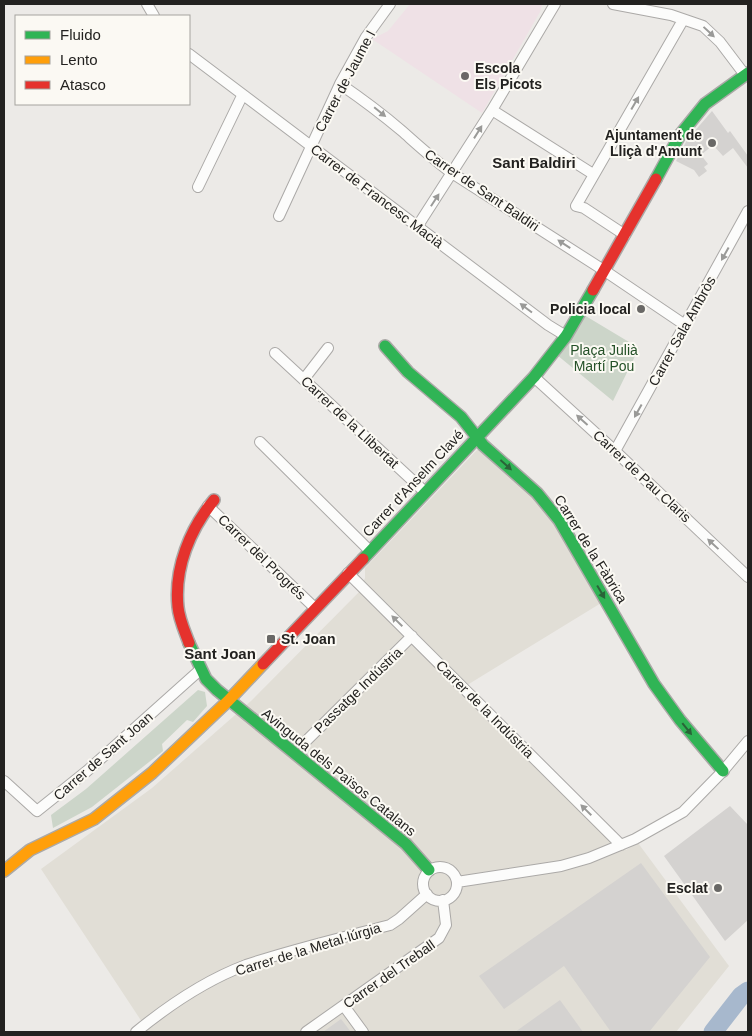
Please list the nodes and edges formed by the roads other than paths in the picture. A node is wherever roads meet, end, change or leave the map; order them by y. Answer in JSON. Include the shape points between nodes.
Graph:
{"nodes":[{"id":1,"x":146,"y":4,"type":"edge"},
{"id":2,"x":390,"y":4,"type":"edge"},
{"id":3,"x":555,"y":4,"type":"edge"},
{"id":4,"x":613,"y":4,"type":"edge"},
{"id":5,"x":153,"y":15,"type":"edge"},
{"id":6,"x":683,"y":20,"type":"junction"},
{"id":7,"x":190,"y":55,"type":"edge"},
{"id":8,"x":747,"y":74,"type":"edge"},
{"id":9,"x":340,"y":84,"type":"junction"},
{"id":10,"x":242,"y":96,"type":"junction"},
{"id":11,"x":492,"y":110,"type":"junction"},
{"id":12,"x":311,"y":146,"type":"junction"},
{"id":13,"x":452,"y":173,"type":"junction"},
{"id":14,"x":593,"y":174,"type":"junction"},
{"id":15,"x":198,"y":187,"type":"dead end"},
{"id":16,"x":748,"y":211,"type":"edge"},
{"id":17,"x":278,"y":216,"type":"dead end"},
{"id":18,"x":417,"y":227,"type":"junction"},
{"id":19,"x":626,"y":235,"type":"junction"},
{"id":20,"x":605,"y":271,"type":"junction"},
{"id":21,"x":685,"y":325,"type":"junction"},
{"id":22,"x":566,"y":336,"type":"junction"},
{"id":23,"x":385,"y":346,"type":"dead end"},
{"id":24,"x":328,"y":348,"type":"dead end"},
{"id":25,"x":275,"y":354,"type":"dead end"},
{"id":26,"x":534,"y":377,"type":"junction"},
{"id":27,"x":304,"y":379,"type":"junction"},
{"id":28,"x":478,"y":436,"type":"junction"},
{"id":29,"x":260,"y":442,"type":"dead end"},
{"id":30,"x":616,"y":451,"type":"junction"},
{"id":31,"x":425,"y":492,"type":"junction"},
{"id":32,"x":211,"y":503,"type":"joint"},
{"id":33,"x":370,"y":551,"type":"junction"},
{"id":34,"x":348,"y":573,"type":"junction"},
{"id":35,"x":748,"y":577,"type":"edge"},
{"id":36,"x":316,"y":608,"type":"junction"},
{"id":37,"x":412,"y":636,"type":"junction"},
{"id":38,"x":202,"y":669,"type":"junction"},
{"id":39,"x":228,"y":701,"type":"junction"},
{"id":40,"x":748,"y":741,"type":"edge"},
{"id":41,"x":303,"y":744,"type":"dead end"},
{"id":42,"x":723,"y":771,"type":"junction"},
{"id":43,"x":4,"y":781,"type":"edge"},
{"id":44,"x":621,"y":845,"type":"junction"},
{"id":45,"x":429,"y":870,"type":"junction"},
{"id":46,"x":4,"y":871,"type":"edge"},
{"id":47,"x":457,"y":882,"type":"junction"},
{"id":48,"x":427,"y":894,"type":"junction"},
{"id":49,"x":443,"y":900,"type":"junction"},
{"id":50,"x":344,"y":1006,"type":"junction"},
{"id":51,"x":136,"y":1032,"type":"edge"},
{"id":52,"x":306,"y":1032,"type":"edge"},
{"id":53,"x":363,"y":1032,"type":"edge"}],
"edges":[{"from":1,"to":5,"type":"street"},
{"from":2,"to":9,"type":"street","name":"Carrer de Jaume I","via":[[366,37]]},
{"from":3,"to":11,"type":"street"},
{"from":4,"to":6,"type":"street"},
{"from":6,"to":8,"type":"street","one_way":true,"via":[[703,26]]},
{"from":14,"to":6,"type":"street","one_way":true},
{"from":7,"to":10,"type":"street","name":"Carrer de Francesc Macià"},
{"from":8,"to":19,"type":"street","name":"Carrer d'Anselm Clavé","via":[[705,104],[680,135]]},
{"from":9,"to":12,"type":"street","name":"Carrer de Jaume I"},
{"from":9,"to":13,"type":"street","name":"Carrer de Sant Baldiri","one_way":true,"via":[[370,104]]},
{"from":10,"to":12,"type":"street","name":"Carrer de Francesc Macià"},
{"from":10,"to":15,"type":"street"},
{"from":13,"to":11,"type":"street","one_way":true},
{"from":11,"to":14,"type":"street"},
{"from":12,"to":17,"type":"street","name":"Carrer de Jaume I"},
{"from":12,"to":18,"type":"street","name":"Carrer de Francesc Macià"},
{"from":18,"to":13,"type":"street","one_way":true},
{"from":20,"to":13,"type":"street","name":"Carrer de Sant Baldiri","one_way":true},
{"from":14,"to":19,"type":"street","via":[[576,206]]},
{"from":16,"to":21,"type":"street","name":"Carrer Sala Ambròs","one_way":true},
{"from":22,"to":18,"type":"street","name":"Carrer de Francesc Macià","one_way":true},
{"from":19,"to":20,"type":"street","name":"Carrer d'Anselm Clavé"},
{"from":20,"to":21,"type":"street","name":"Carrer de Sant Baldiri"},
{"from":20,"to":22,"type":"street","name":"Carrer d'Anselm Clavé"},
{"from":21,"to":30,"type":"street","name":"Carrer Sala Ambròs","one_way":true},
{"from":22,"to":26,"type":"street","name":"Carrer d'Anselm Clavé"},
{"from":23,"to":28,"type":"street","name":"Carrer de la Fàbrica","via":[[404,369],[456,411]]},
{"from":24,"to":27,"type":"street"},
{"from":25,"to":27,"type":"street","name":"Carrer de la Llibertat"},
{"from":26,"to":28,"type":"street","name":"Carrer d'Anselm Clavé"},
{"from":30,"to":26,"type":"street","name":"Carrer de Pau Claris","one_way":true},
{"from":27,"to":31,"type":"street","name":"Carrer de la Llibertat"},
{"from":28,"to":31,"type":"street","name":"Carrer d'Anselm Clavé"},
{"from":28,"to":42,"type":"street","name":"Carrer de la Fàbrica","one_way":true,"via":[[483,445],[548,505],[559,520],[654,684]]},
{"from":29,"to":33,"type":"street"},
{"from":35,"to":30,"type":"street","name":"Carrer de Pau Claris","one_way":true},
{"from":31,"to":33,"type":"street","name":"Carrer d'Anselm Clavé"},
{"from":32,"to":36,"type":"street","name":"Carrer del Progrés"},
{"from":32,"to":38,"type":"street","name":"Avinguda dels Països Catalans","via":[[201,516],[182,559],[177,588],[178,608]]},
{"from":33,"to":34,"type":"street","name":"Carrer d'Anselm Clavé"},
{"from":34,"to":36,"type":"street","name":"Carrer d'Anselm Clavé"},
{"from":37,"to":34,"type":"street","name":"Carrer de la Indústria","one_way":true},
{"from":36,"to":39,"type":"street","name":"Carrer d'Anselm Clavé"},
{"from":37,"to":41,"type":"street","name":"Passatge Indústria"},
{"from":44,"to":37,"type":"street","name":"Carrer de la Indústria","one_way":true},
{"from":38,"to":39,"type":"street","name":"Avinguda dels Països Catalans","via":[[207,680]]},
{"from":38,"to":43,"type":"street","name":"Carrer de Sant Joan","via":[[37,811]]},
{"from":39,"to":45,"type":"street","name":"Avinguda dels Països Catalans","via":[[406,844]]},
{"from":39,"to":46,"type":"street","name":"Carrer d'Anselm Clavé","via":[[152,773],[94,819],[30,850]]},
{"from":40,"to":42,"type":"street"},
{"from":42,"to":44,"type":"street","via":[[683,812]]},
{"from":44,"to":47,"type":"street","via":[[561,866]]},
{"from":45,"to":47,"type":"street","via":[[438,866],[447,868],[454,873]]},
{"from":45,"to":48,"type":"street","via":[[423,880]]},
{"from":47,"to":49,"type":"street","via":[[453,895]]},
{"from":48,"to":49,"type":"street"},
{"from":48,"to":51,"type":"street","name":"Carrer de la Metal·lúrgia","via":[[390,925],[245,966],[205,984]]},
{"from":49,"to":50,"type":"street","name":"Carrer del Treball","via":[[446,925],[439,938]]},
{"from":50,"to":52,"type":"street","name":"Carrer del Treball"},
{"from":50,"to":53,"type":"street"}]}
